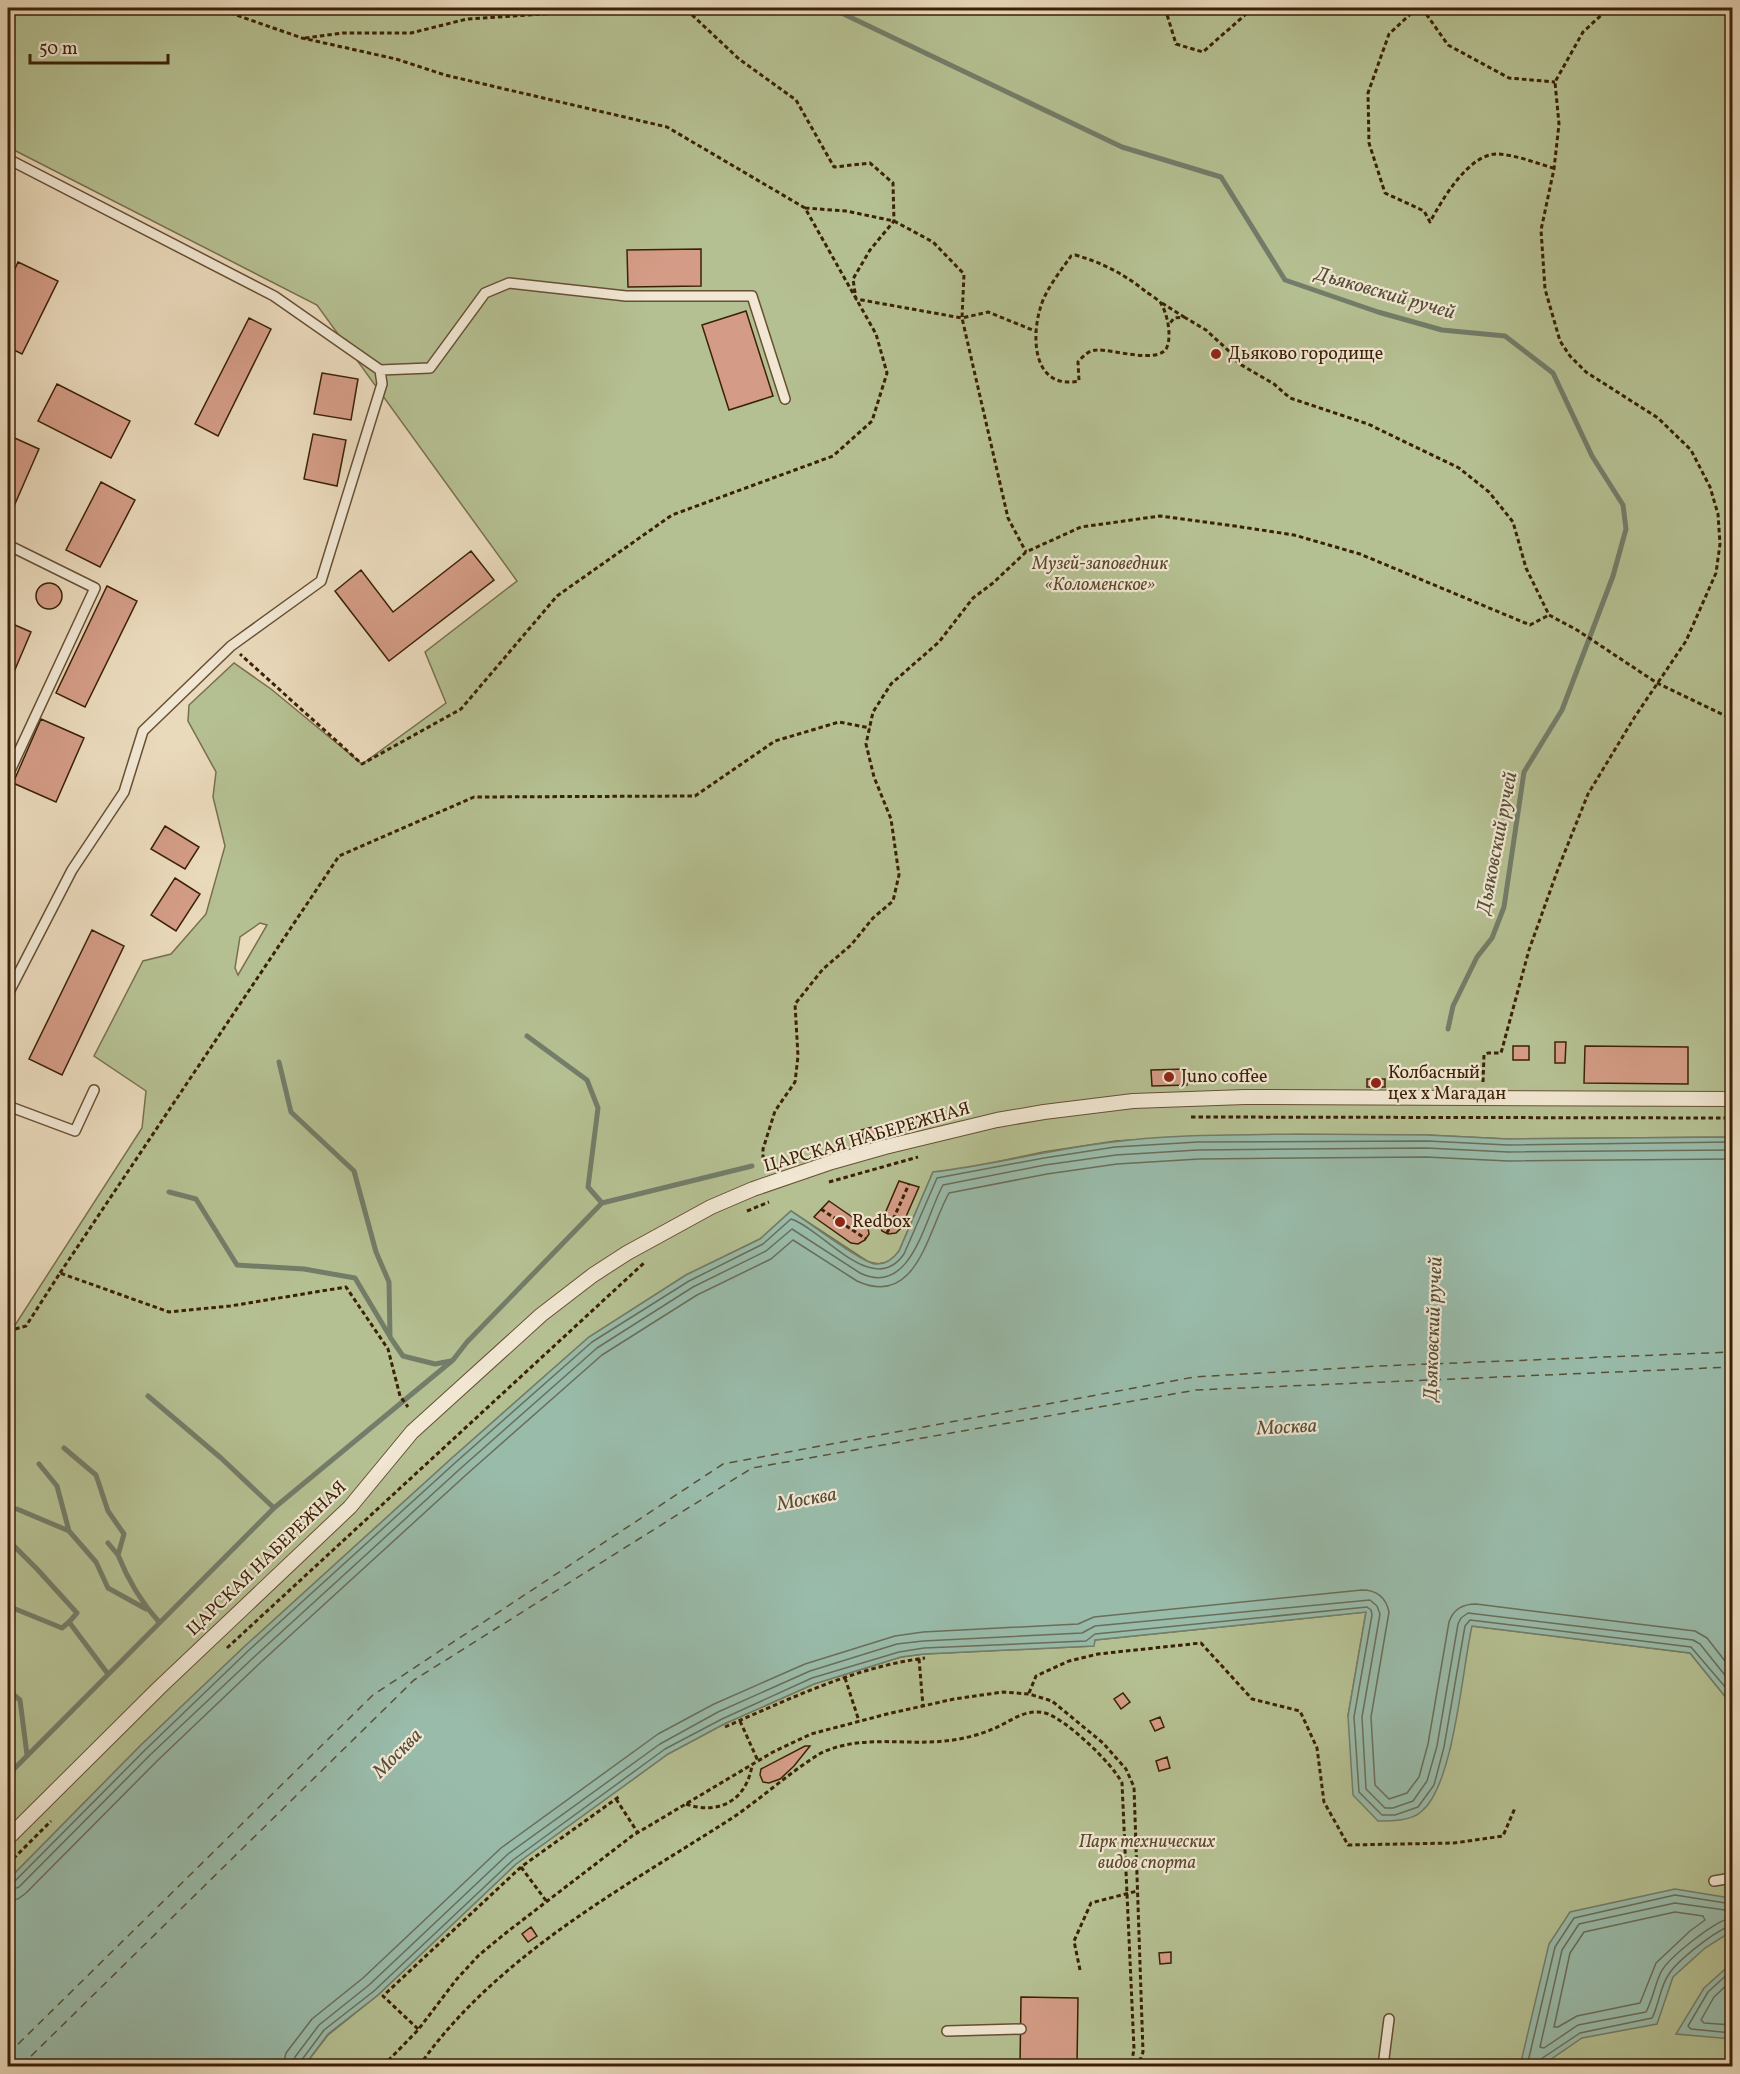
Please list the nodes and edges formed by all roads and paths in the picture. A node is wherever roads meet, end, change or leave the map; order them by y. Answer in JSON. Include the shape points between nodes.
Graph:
{"nodes":[{"id":1,"x":216,"y":8,"type":"edge"},
{"id":2,"x":1165,"y":8,"type":"edge"},
{"id":3,"x":1249,"y":8,"type":"edge"},
{"id":4,"x":1417,"y":8,"type":"edge"},
{"id":5,"x":1422,"y":8,"type":"edge"},
{"id":6,"x":1609,"y":8,"type":"edge"},
{"id":7,"x":302,"y":38,"type":"junction"},
{"id":8,"x":1555,"y":82,"type":"junction"},
{"id":9,"x":8,"y":159,"type":"edge"},
{"id":10,"x":17,"y":164,"type":"junction"},
{"id":11,"x":1554,"y":169,"type":"junction"},
{"id":12,"x":9,"y":173,"type":"edge"},
{"id":13,"x":805,"y":208,"type":"junction"},
{"id":14,"x":894,"y":222,"type":"junction"},
{"id":15,"x":856,"y":299,"type":"junction"},
{"id":16,"x":1160,"y":303,"type":"junction"},
{"id":17,"x":1184,"y":317,"type":"junction"},
{"id":18,"x":962,"y":318,"type":"junction"},
{"id":19,"x":1168,"y":327,"type":"junction"},
{"id":20,"x":1035,"y":331,"type":"junction"},
{"id":21,"x":380,"y":370,"type":"junction"},
{"id":22,"x":785,"y":399,"type":"dead end"},
{"id":23,"x":8,"y":545,"type":"edge"},
{"id":24,"x":1026,"y":552,"type":"junction"},
{"id":25,"x":1549,"y":615,"type":"junction"},
{"id":26,"x":231,"y":646,"type":"junction"},
{"id":27,"x":1657,"y":683,"type":"junction"},
{"id":28,"x":1732,"y":719,"type":"edge"},
{"id":29,"x":870,"y":728,"type":"junction"},
{"id":30,"x":8,"y":775,"type":"edge"},
{"id":31,"x":8,"y":993,"type":"edge"},
{"id":32,"x":94,"y":1090,"type":"dead end"},
{"id":33,"x":1482,"y":1099,"type":"junction"},
{"id":34,"x":1732,"y":1099,"type":"edge"},
{"id":35,"x":8,"y":1106,"type":"edge"},
{"id":36,"x":1188,"y":1117,"type":"dead end"},
{"id":37,"x":1732,"y":1119,"type":"edge"},
{"id":38,"x":921,"y":1157,"type":"dead end"},
{"id":39,"x":763,"y":1159,"type":"dead end"},
{"id":40,"x":820,"y":1184,"type":"dead end"},
{"id":41,"x":909,"y":1184,"type":"dead end"},
{"id":42,"x":773,"y":1201,"type":"dead end"},
{"id":43,"x":821,"y":1209,"type":"dead end"},
{"id":44,"x":741,"y":1213,"type":"dead end"},
{"id":45,"x":887,"y":1233,"type":"dead end"},
{"id":46,"x":866,"y":1239,"type":"dead end"},
{"id":47,"x":648,"y":1259,"type":"dead end"},
{"id":48,"x":60,"y":1273,"type":"junction"},
{"id":49,"x":8,"y":1331,"type":"edge"},
{"id":50,"x":408,"y":1407,"type":"dead end"},
{"id":51,"x":224,"y":1650,"type":"dead end"},
{"id":52,"x":925,"y":1658,"type":"dead end"},
{"id":53,"x":919,"y":1659,"type":"junction"},
{"id":54,"x":845,"y":1678,"type":"junction"},
{"id":55,"x":1029,"y":1694,"type":"junction"},
{"id":56,"x":923,"y":1706,"type":"junction"},
{"id":57,"x":740,"y":1721,"type":"junction"},
{"id":58,"x":859,"y":1721,"type":"junction"},
{"id":59,"x":725,"y":1727,"type":"dead end"},
{"id":60,"x":758,"y":1761,"type":"junction"},
{"id":61,"x":752,"y":1764,"type":"junction"},
{"id":62,"x":620,"y":1796,"type":"dead end"},
{"id":63,"x":616,"y":1799,"type":"junction"},
{"id":64,"x":686,"y":1804,"type":"junction"},
{"id":65,"x":1515,"y":1808,"type":"dead end"},
{"id":66,"x":57,"y":1815,"type":"dead end"},
{"id":67,"x":638,"y":1833,"type":"junction"},
{"id":68,"x":8,"y":1838,"type":"edge"},
{"id":69,"x":8,"y":1864,"type":"edge"},
{"id":70,"x":520,"y":1867,"type":"junction"},
{"id":71,"x":1732,"y":1878,"type":"edge"},
{"id":72,"x":1714,"y":1881,"type":"dead end"},
{"id":73,"x":1137,"y":1891,"type":"junction"},
{"id":74,"x":1128,"y":1893,"type":"junction"},
{"id":75,"x":547,"y":1902,"type":"junction"},
{"id":76,"x":1080,"y":1970,"type":"dead end"},
{"id":77,"x":1389,"y":2019,"type":"dead end"},
{"id":78,"x":1021,"y":2029,"type":"dead end"},
{"id":79,"x":418,"y":2030,"type":"junction"},
{"id":80,"x":947,"y":2031,"type":"dead end"},
{"id":81,"x":383,"y":2067,"type":"edge"},
{"id":82,"x":419,"y":2067,"type":"edge"},
{"id":83,"x":1131,"y":2067,"type":"edge"},
{"id":84,"x":1138,"y":2067,"type":"edge"},
{"id":85,"x":1383,"y":2067,"type":"edge"}],
"edges":[{"from":1,"to":7,"type":"path"},
{"from":2,"to":3,"type":"path","via":[[1176,44],[1203,52]]},
{"from":4,"to":11,"type":"path","via":[[1389,34],[1368,93],[1370,143],[1385,193],[1424,211],[1430,222],[1449,189],[1477,160],[1496,154]]},
{"from":5,"to":8,"type":"path","via":[[1448,45],[1509,78]]},
{"from":6,"to":8,"type":"path","via":[[1583,32]]},
{"from":7,"to":13,"type":"path","via":[[667,127]]},
{"from":7,"to":14,"type":"path","via":[[343,33],[411,33],[467,19],[568,12],[619,9],[690,13],[740,60],[796,100],[834,167],[870,163],[893,183]]},
{"from":8,"to":11,"type":"path","via":[[1559,124]]},
{"from":9,"to":10,"type":"lane"},
{"from":10,"to":12,"type":"lane"},
{"from":10,"to":21,"type":"lane","via":[[274,296]]},
{"from":11,"to":27,"type":"path","via":[[1541,230],[1545,289],[1560,341],[1586,372],[1658,418],[1691,450],[1710,487],[1718,514],[1720,544],[1716,573],[1686,641]]},
{"from":13,"to":14,"type":"path","via":[[846,211]]},
{"from":13,"to":15,"type":"path"},
{"from":14,"to":15,"type":"path","via":[[870,250],[853,279]]},
{"from":14,"to":18,"type":"path","via":[[933,242],[964,274]]},
{"from":15,"to":18,"type":"path"},
{"from":15,"to":26,"type":"path","via":[[876,334],[887,373],[872,421],[833,456],[672,515],[557,596],[461,709],[362,764]]},
{"from":16,"to":17,"type":"path"},
{"from":16,"to":19,"type":"path"},
{"from":16,"to":20,"type":"path","via":[[1117,272],[1075,255],[1040,307]]},
{"from":17,"to":19,"type":"path","via":[[1174,318]]},
{"from":17,"to":25,"type":"path","via":[[1206,330],[1238,363],[1290,398],[1368,424],[1459,468],[1489,492],[1513,522],[1526,568]]},
{"from":18,"to":20,"type":"path","via":[[988,312]]},
{"from":18,"to":24,"type":"path","via":[[1008,518]]},
{"from":19,"to":20,"type":"path","via":[[1167,349],[1161,354],[1096,350],[1078,362],[1078,381],[1068,383],[1051,379],[1043,369]]},
{"from":21,"to":22,"type":"lane","via":[[430,368],[485,293],[509,283],[626,296],[752,296]]},
{"from":21,"to":26,"type":"lane","via":[[382,384],[321,581]]},
{"from":23,"to":30,"type":"lane","via":[[95,588]]},
{"from":24,"to":25,"type":"path","via":[[1081,527],[1160,516],[1294,535],[1360,554],[1530,625]]},
{"from":24,"to":29,"type":"path","via":[[973,598],[939,642],[891,684],[873,712]]},
{"from":25,"to":27,"type":"path"},
{"from":26,"to":31,"type":"lane","via":[[143,731],[124,792],[72,870]]},
{"from":27,"to":28,"type":"path"},
{"from":27,"to":33,"type":"path","via":[[1588,794],[1529,950],[1501,1053],[1484,1056]]},
{"from":29,"to":39,"type":"path","via":[[866,744],[891,819],[895,844],[898,875],[893,901],[823,969],[795,1004],[795,1082],[775,1111]]},
{"from":29,"to":48,"type":"path","via":[[839,722],[775,741],[695,796],[474,796],[339,856]]},
{"from":32,"to":35,"type":"lane","via":[[75,1131]]},
{"from":33,"to":34,"type":"street","name":"ЦАРСКАЯ НАБЕРЕЖНАЯ"},
{"from":33,"to":68,"type":"street","name":"ЦАРСКАЯ НАБЕРЕЖНАЯ","via":[[1187,1098],[1044,1112],[885,1147],[778,1180],[711,1207],[627,1253],[541,1315],[412,1432],[350,1507]]},
{"from":36,"to":37,"type":"path"},
{"from":38,"to":40,"type":"path"},
{"from":41,"to":45,"type":"path"},
{"from":42,"to":44,"type":"path"},
{"from":43,"to":46,"type":"path"},
{"from":47,"to":51,"type":"path"},
{"from":48,"to":49,"type":"path","via":[[26,1326]]},
{"from":48,"to":50,"type":"path","via":[[169,1312],[346,1287],[387,1349],[400,1396]]},
{"from":52,"to":53,"type":"path"},
{"from":53,"to":54,"type":"path"},
{"from":53,"to":56,"type":"path"},
{"from":54,"to":57,"type":"path"},
{"from":54,"to":58,"type":"path"},
{"from":55,"to":56,"type":"path","via":[[1003,1692]]},
{"from":55,"to":65,"type":"path","via":[[1036,1676],[1069,1661],[1126,1650],[1201,1643],[1252,1699],[1300,1711],[1317,1748],[1324,1802],[1348,1845],[1454,1843],[1503,1836]]},
{"from":55,"to":73,"type":"path","via":[[1052,1701],[1103,1743],[1126,1769],[1134,1787]]},
{"from":56,"to":58,"type":"path"},
{"from":57,"to":59,"type":"path"},
{"from":57,"to":60,"type":"path"},
{"from":58,"to":60,"type":"path","via":[[811,1734]]},
{"from":60,"to":61,"type":"path"},
{"from":61,"to":64,"type":"path"},
{"from":61,"to":64,"type":"path","via":[[744,1790],[722,1806],[707,1809]]},
{"from":62,"to":63,"type":"path"},
{"from":63,"to":67,"type":"path"},
{"from":63,"to":70,"type":"path"},
{"from":64,"to":67,"type":"path"},
{"from":66,"to":69,"type":"path"},
{"from":67,"to":75,"type":"path"},
{"from":70,"to":75,"type":"path"},
{"from":70,"to":79,"type":"path","via":[[384,1995]]},
{"from":71,"to":72,"type":"lane"},
{"from":73,"to":74,"type":"path"},
{"from":73,"to":84,"type":"path","via":[[1143,2052]]},
{"from":74,"to":76,"type":"path","via":[[1091,1903],[1074,1941]]},
{"from":74,"to":82,"type":"path","via":[[1122,1783],[1101,1756],[1060,1721],[1044,1713],[1027,1713],[995,1728],[953,1740],[855,1742],[812,1759],[735,1816],[621,1887],[522,1958],[442,2035]]},
{"from":74,"to":83,"type":"path","via":[[1134,2049]]},
{"from":75,"to":79,"type":"path","via":[[478,1955]]},
{"from":77,"to":85,"type":"lane"},
{"from":78,"to":80,"type":"lane"},
{"from":79,"to":81,"type":"path"}]}
